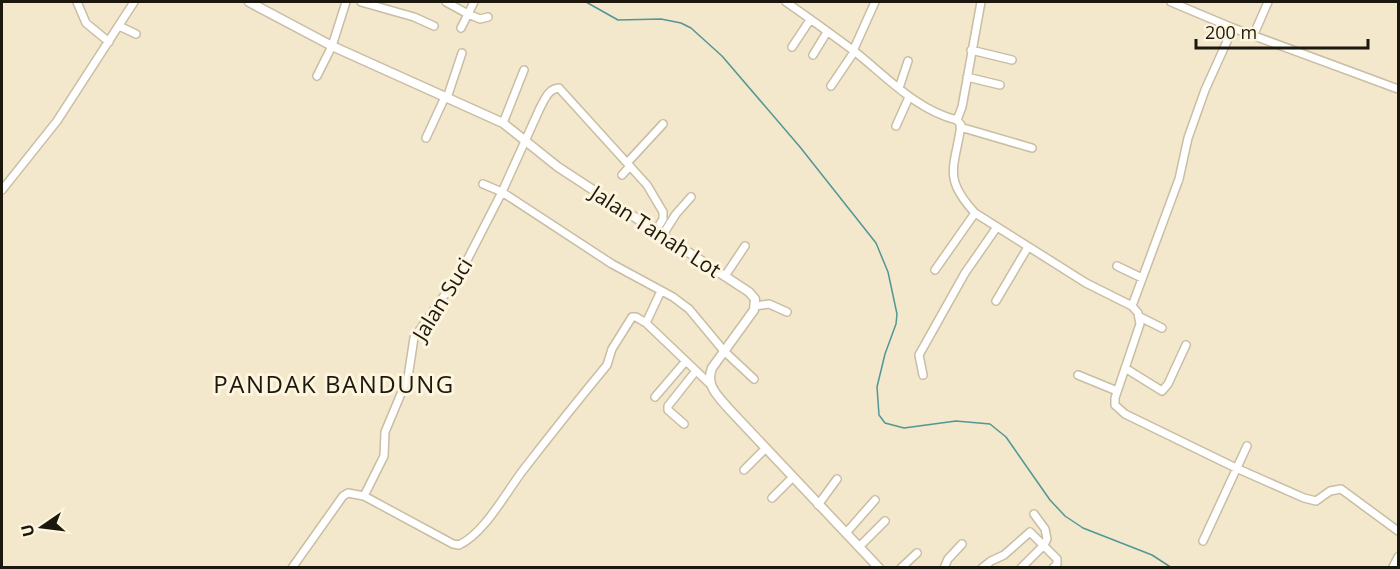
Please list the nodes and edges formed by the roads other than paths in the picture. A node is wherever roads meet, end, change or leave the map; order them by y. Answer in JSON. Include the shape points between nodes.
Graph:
{"nodes":[{"id":1,"x":77,"y":2,"type":"edge"},
{"id":2,"x":134,"y":2,"type":"edge"},
{"id":3,"x":249,"y":2,"type":"edge"},
{"id":4,"x":346,"y":2,"type":"edge"},
{"id":5,"x":361,"y":2,"type":"edge"},
{"id":6,"x":446,"y":2,"type":"edge"},
{"id":7,"x":474,"y":2,"type":"edge"},
{"id":8,"x":786,"y":2,"type":"edge"},
{"id":9,"x":875,"y":2,"type":"edge"},
{"id":10,"x":981,"y":2,"type":"edge"},
{"id":11,"x":1171,"y":2,"type":"edge"},
{"id":12,"x":1268,"y":2,"type":"edge"},
{"id":13,"x":455,"y":3,"type":"edge"},
{"id":14,"x":468,"y":14,"type":"junction"},
{"id":15,"x":488,"y":17,"type":"dead end"},
{"id":16,"x":810,"y":20,"type":"junction"},
{"id":17,"x":119,"y":26,"type":"junction"},
{"id":18,"x":434,"y":26,"type":"dead end"},
{"id":19,"x":461,"y":28,"type":"dead end"},
{"id":20,"x":1233,"y":28,"type":"junction"},
{"id":21,"x":827,"y":32,"type":"junction"},
{"id":22,"x":136,"y":34,"type":"dead end"},
{"id":23,"x":1254,"y":34,"type":"junction"},
{"id":24,"x":109,"y":42,"type":"junction"},
{"id":25,"x":332,"y":46,"type":"junction"},
{"id":26,"x":792,"y":47,"type":"dead end"},
{"id":27,"x":971,"y":50,"type":"junction"},
{"id":28,"x":854,"y":51,"type":"junction"},
{"id":29,"x":462,"y":53,"type":"dead end"},
{"id":30,"x":813,"y":56,"type":"dead end"},
{"id":31,"x":1012,"y":60,"type":"dead end"},
{"id":32,"x":908,"y":61,"type":"dead end"},
{"id":33,"x":524,"y":70,"type":"dead end"},
{"id":34,"x":317,"y":76,"type":"dead end"},
{"id":35,"x":967,"y":77,"type":"junction"},
{"id":36,"x":1000,"y":85,"type":"dead end"},
{"id":37,"x":831,"y":87,"type":"dead end"},
{"id":38,"x":899,"y":88,"type":"junction"},
{"id":39,"x":1398,"y":89,"type":"edge"},
{"id":40,"x":909,"y":97,"type":"junction"},
{"id":41,"x":446,"y":98,"type":"junction"},
{"id":42,"x":502,"y":123,"type":"junction"},
{"id":43,"x":959,"y":123,"type":"junction"},
{"id":44,"x":663,"y":124,"type":"dead end"},
{"id":45,"x":896,"y":126,"type":"dead end"},
{"id":46,"x":426,"y":138,"type":"dead end"},
{"id":47,"x":526,"y":140,"type":"junction"},
{"id":48,"x":1032,"y":148,"type":"dead end"},
{"id":49,"x":628,"y":164,"type":"junction"},
{"id":50,"x":622,"y":175,"type":"dead end"},
{"id":51,"x":483,"y":184,"type":"dead end"},
{"id":52,"x":2,"y":190,"type":"edge"},
{"id":53,"x":502,"y":192,"type":"junction"},
{"id":54,"x":691,"y":197,"type":"dead end"},
{"id":55,"x":975,"y":213,"type":"junction"},
{"id":56,"x":997,"y":227,"type":"junction"},
{"id":57,"x":658,"y":234,"type":"junction"},
{"id":58,"x":745,"y":246,"type":"dead end"},
{"id":59,"x":1028,"y":247,"type":"junction"},
{"id":60,"x":1117,"y":266,"type":"dead end"},
{"id":61,"x":934,"y":270,"type":"dead end"},
{"id":62,"x":725,"y":276,"type":"junction"},
{"id":63,"x":1142,"y":278,"type":"junction"},
{"id":64,"x":661,"y":291,"type":"junction"},
{"id":65,"x":996,"y":301,"type":"dead end"},
{"id":66,"x":755,"y":306,"type":"junction"},
{"id":67,"x":1132,"y":306,"type":"junction"},
{"id":68,"x":787,"y":312,"type":"dead end"},
{"id":69,"x":1140,"y":317,"type":"junction"},
{"id":70,"x":646,"y":323,"type":"junction"},
{"id":71,"x":1162,"y":328,"type":"dead end"},
{"id":72,"x":1186,"y":345,"type":"dead end"},
{"id":73,"x":724,"y":351,"type":"junction"},
{"id":74,"x":685,"y":362,"type":"junction"},
{"id":75,"x":1125,"y":368,"type":"junction"},
{"id":76,"x":695,"y":372,"type":"junction"},
{"id":77,"x":923,"y":375,"type":"dead end"},
{"id":78,"x":1078,"y":375,"type":"dead end"},
{"id":79,"x":754,"y":379,"type":"dead end"},
{"id":80,"x":711,"y":385,"type":"junction"},
{"id":81,"x":1117,"y":391,"type":"junction"},
{"id":82,"x":655,"y":397,"type":"dead end"},
{"id":83,"x":684,"y":424,"type":"dead end"},
{"id":84,"x":1247,"y":446,"type":"dead end"},
{"id":85,"x":766,"y":448,"type":"junction"},
{"id":86,"x":1236,"y":468,"type":"junction"},
{"id":87,"x":744,"y":470,"type":"dead end"},
{"id":88,"x":792,"y":478,"type":"junction"},
{"id":89,"x":837,"y":479,"type":"dead end"},
{"id":90,"x":364,"y":496,"type":"junction"},
{"id":91,"x":772,"y":498,"type":"dead end"},
{"id":92,"x":875,"y":500,"type":"dead end"},
{"id":93,"x":818,"y":505,"type":"junction"},
{"id":94,"x":1034,"y":513,"type":"dead end"},
{"id":95,"x":885,"y":520,"type":"dead end"},
{"id":96,"x":1398,"y":531,"type":"edge"},
{"id":97,"x":846,"y":533,"type":"junction"},
{"id":98,"x":1203,"y":542,"type":"dead end"},
{"id":99,"x":962,"y":544,"type":"dead end"},
{"id":100,"x":1044,"y":545,"type":"junction"},
{"id":101,"x":859,"y":547,"type":"junction"},
{"id":102,"x":917,"y":553,"type":"dead end"},
{"id":103,"x":1398,"y":557,"type":"edge"},
{"id":104,"x":292,"y":567,"type":"edge"},
{"id":105,"x":879,"y":567,"type":"edge"},
{"id":106,"x":901,"y":567,"type":"edge"},
{"id":107,"x":944,"y":567,"type":"edge"},
{"id":108,"x":982,"y":567,"type":"edge"},
{"id":109,"x":1021,"y":567,"type":"edge"},
{"id":110,"x":1053,"y":567,"type":"edge"},
{"id":111,"x":1393,"y":567,"type":"edge"}],
"edges":[{"from":1,"to":24,"type":"street","via":[[86,23]]},
{"from":2,"to":17,"type":"street"},
{"from":3,"to":25,"type":"main road","name":"Jalan Tanah Lot"},
{"from":4,"to":25,"type":"street"},
{"from":5,"to":18,"type":"street"},
{"from":6,"to":13,"type":"street"},
{"from":7,"to":14,"type":"street"},
{"from":8,"to":16,"type":"street"},
{"from":9,"to":28,"type":"street"},
{"from":10,"to":27,"type":"street"},
{"from":11,"to":20,"type":"street"},
{"from":12,"to":23,"type":"street"},
{"from":13,"to":14,"type":"street"},
{"from":14,"to":15,"type":"street","via":[[480,19]]},
{"from":14,"to":19,"type":"street"},
{"from":16,"to":21,"type":"street"},
{"from":16,"to":26,"type":"street"},
{"from":17,"to":22,"type":"street"},
{"from":17,"to":24,"type":"street"},
{"from":20,"to":23,"type":"street"},
{"from":20,"to":63,"type":"street","via":[[1205,90],[1179,179]]},
{"from":21,"to":28,"type":"street"},
{"from":21,"to":30,"type":"street"},
{"from":23,"to":39,"type":"street"},
{"from":24,"to":52,"type":"street","via":[[57,121]]},
{"from":25,"to":34,"type":"street"},
{"from":25,"to":41,"type":"main road","name":"Jalan Tanah Lot"},
{"from":27,"to":31,"type":"street"},
{"from":27,"to":35,"type":"street"},
{"from":28,"to":37,"type":"street"},
{"from":28,"to":38,"type":"street"},
{"from":29,"to":41,"type":"street"},
{"from":32,"to":38,"type":"street"},
{"from":33,"to":42,"type":"street"},
{"from":35,"to":36,"type":"street"},
{"from":35,"to":43,"type":"street"},
{"from":38,"to":40,"type":"street"},
{"from":40,"to":43,"type":"street"},
{"from":40,"to":45,"type":"street"},
{"from":41,"to":42,"type":"main road","name":"Jalan Tanah Lot"},
{"from":41,"to":46,"type":"street"},
{"from":42,"to":47,"type":"main road","name":"Jalan Tanah Lot"},
{"from":43,"to":48,"type":"street"},
{"from":43,"to":55,"type":"street","via":[[953,179],[958,193]]},
{"from":44,"to":49,"type":"street"},
{"from":47,"to":49,"type":"street","name":"Jalan Suci","via":[[547,94],[559,88]]},
{"from":47,"to":53,"type":"street","name":"Jalan Suci"},
{"from":47,"to":57,"type":"main road","name":"Jalan Tanah Lot","via":[[558,167]]},
{"from":49,"to":50,"type":"street"},
{"from":49,"to":57,"type":"street","via":[[663,212]]},
{"from":51,"to":53,"type":"street"},
{"from":53,"to":64,"type":"street"},
{"from":53,"to":90,"type":"street","name":"Jalan Suci","via":[[461,272],[414,338],[408,377],[385,432],[384,456]]},
{"from":54,"to":57,"type":"street"},
{"from":55,"to":56,"type":"street"},
{"from":55,"to":61,"type":"street"},
{"from":56,"to":59,"type":"street"},
{"from":56,"to":77,"type":"street","via":[[965,273],[919,355]]},
{"from":57,"to":62,"type":"main road","name":"Jalan Tanah Lot"},
{"from":58,"to":62,"type":"street"},
{"from":59,"to":65,"type":"street"},
{"from":59,"to":67,"type":"street"},
{"from":60,"to":63,"type":"street"},
{"from":62,"to":66,"type":"main road","name":"Jalan Tanah Lot","via":[[752,294]]},
{"from":63,"to":67,"type":"street"},
{"from":64,"to":70,"type":"street"},
{"from":64,"to":73,"type":"street","via":[[689,309]]},
{"from":66,"to":68,"type":"street","via":[[769,304]]},
{"from":66,"to":73,"type":"main road"},
{"from":67,"to":69,"type":"street"},
{"from":69,"to":71,"type":"street"},
{"from":69,"to":75,"type":"street"},
{"from":70,"to":74,"type":"street"},
{"from":70,"to":90,"type":"street","via":[[632,317],[607,364],[479,530],[463,544],[453,544]]},
{"from":72,"to":75,"type":"street","via":[[1162,391]]},
{"from":73,"to":79,"type":"street"},
{"from":73,"to":80,"type":"main road","via":[[712,368]]},
{"from":74,"to":76,"type":"street"},
{"from":74,"to":82,"type":"street"},
{"from":75,"to":81,"type":"street"},
{"from":76,"to":80,"type":"street"},
{"from":76,"to":83,"type":"street","via":[[668,406]]},
{"from":78,"to":81,"type":"street"},
{"from":80,"to":85,"type":"main road"},
{"from":81,"to":86,"type":"street","via":[[1115,405],[1125,414]]},
{"from":84,"to":86,"type":"street"},
{"from":85,"to":87,"type":"street"},
{"from":85,"to":88,"type":"main road"},
{"from":86,"to":96,"type":"street","via":[[1313,501],[1333,489],[1341,489]]},
{"from":86,"to":98,"type":"street"},
{"from":88,"to":91,"type":"street"},
{"from":88,"to":93,"type":"main road"},
{"from":89,"to":93,"type":"street"},
{"from":90,"to":104,"type":"street","via":[[344,496]]},
{"from":92,"to":97,"type":"street"},
{"from":93,"to":97,"type":"main road"},
{"from":94,"to":100,"type":"street","via":[[1047,534]]},
{"from":95,"to":101,"type":"street"},
{"from":97,"to":101,"type":"main road"},
{"from":99,"to":107,"type":"street"},
{"from":100,"to":108,"type":"street","via":[[1028,533],[1004,555]]},
{"from":100,"to":109,"type":"street"},
{"from":100,"to":110,"type":"street","via":[[1057,559]]},
{"from":101,"to":105,"type":"main road"},
{"from":102,"to":106,"type":"street"},
{"from":103,"to":111,"type":"street"}]}
